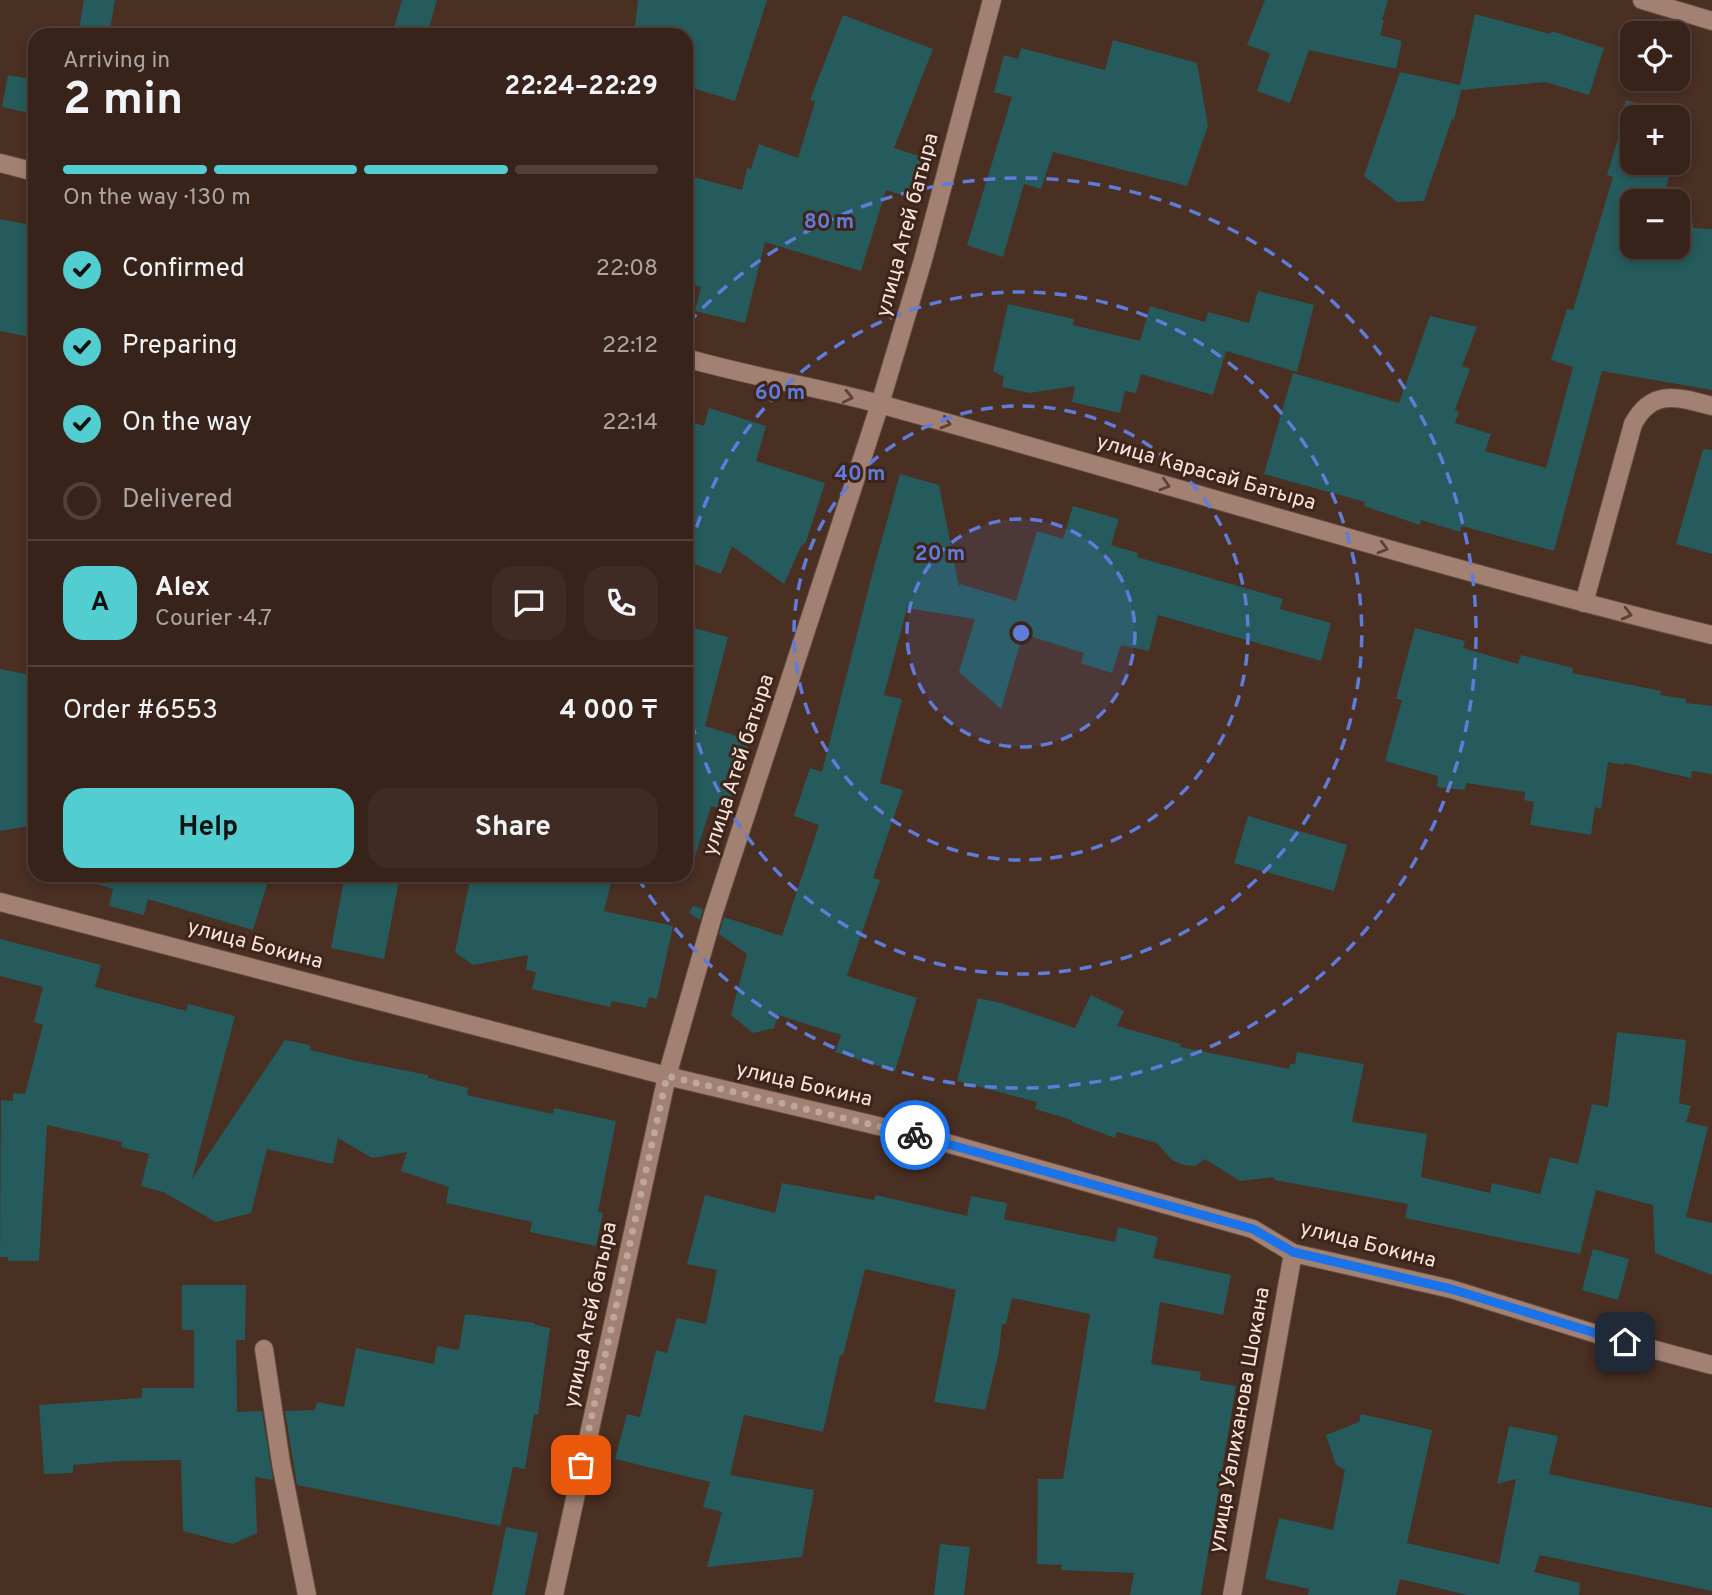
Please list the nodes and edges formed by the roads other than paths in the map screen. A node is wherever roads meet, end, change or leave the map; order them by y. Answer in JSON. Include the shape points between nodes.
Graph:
{"nodes":[{"id":1,"x":992,"y":0,"type":"edge"},
{"id":2,"x":1642,"y":0,"type":"edge"},
{"id":3,"x":1712,"y":21,"type":"edge"},
{"id":4,"x":0,"y":163,"type":"edge"},
{"id":5,"x":28,"y":170,"type":"edge"},
{"id":6,"x":693,"y":360,"type":"edge"},
{"id":7,"x":880,"y":404,"type":"junction"},
{"id":8,"x":1712,"y":406,"type":"edge"},
{"id":9,"x":1584,"y":603,"type":"junction"},
{"id":10,"x":1712,"y":635,"type":"edge"},
{"id":11,"x":0,"y":902,"type":"edge"},
{"id":12,"x":667,"y":1076,"type":"junction"},
{"id":13,"x":1293,"y":1252,"type":"junction"},
{"id":14,"x":264,"y":1349,"type":"dead end"},
{"id":15,"x":1712,"y":1365,"type":"edge"},
{"id":16,"x":307,"y":1595,"type":"edge"},
{"id":17,"x":554,"y":1595,"type":"edge"},
{"id":18,"x":1232,"y":1595,"type":"edge"}],
"edges":[{"from":1,"to":7,"type":"street","name":"улица Атей батыра"},
{"from":2,"to":3,"type":"street"},
{"from":4,"to":5,"type":"street"},
{"from":6,"to":7,"type":"street","name":"улица Карасай Батыра","one_way":true},
{"from":7,"to":9,"type":"street","name":"улица Карасай Батыра","one_way":true},
{"from":7,"to":12,"type":"street","name":"улица Атей батыра","via":[[713,915]]},
{"from":8,"to":9,"type":"street","via":[[1662,398],[1638,414]]},
{"from":9,"to":10,"type":"street","name":"улица Карасай Батыра","one_way":true},
{"from":11,"to":12,"type":"street","name":"улица Бокина"},
{"from":12,"to":13,"type":"street","name":"улица Бокина","via":[[925,1137],[1253,1229]]},
{"from":12,"to":17,"type":"street","name":"улица Атей батыра"},
{"from":13,"to":15,"type":"street","name":"улица Бокина","via":[[1451,1289]]},
{"from":13,"to":18,"type":"street","name":"улица Уалиханова Шокана"},
{"from":14,"to":16,"type":"street"}]}
